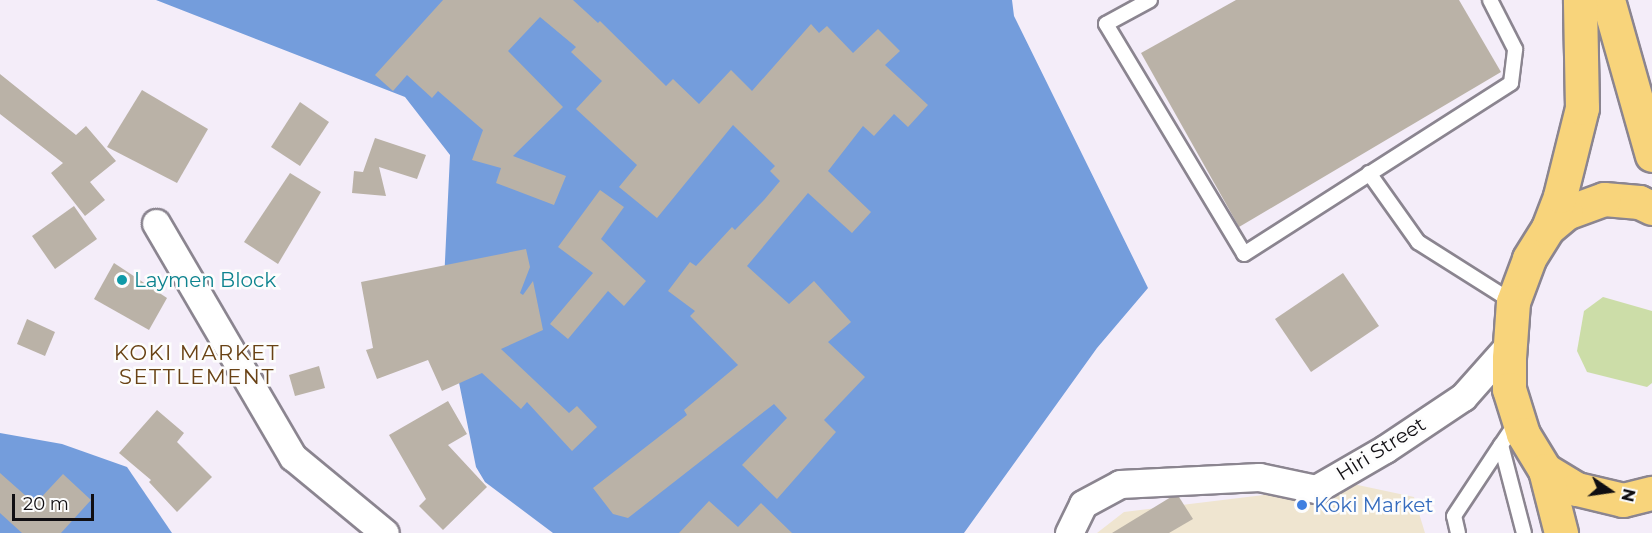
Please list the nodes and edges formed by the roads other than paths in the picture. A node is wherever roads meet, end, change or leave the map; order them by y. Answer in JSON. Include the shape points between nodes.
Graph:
{"nodes":[{"id":1,"x":1150,"y":0,"type":"edge"},
{"id":2,"x":1490,"y":0,"type":"edge"},
{"id":3,"x":1580,"y":0,"type":"edge"},
{"id":4,"x":1608,"y":0,"type":"edge"},
{"id":5,"x":1652,"y":155,"type":"edge"},
{"id":6,"x":1369,"y":173,"type":"junction"},
{"id":7,"x":1652,"y":208,"type":"edge"},
{"id":8,"x":156,"y":223,"type":"dead end"},
{"id":9,"x":1548,"y":228,"type":"junction"},
{"id":10,"x":1513,"y":302,"type":"junction"},
{"id":11,"x":1510,"y":344,"type":"junction"},
{"id":12,"x":1510,"y":432,"type":"junction"},
{"id":13,"x":1545,"y":470,"type":"junction"},
{"id":14,"x":1652,"y":493,"type":"edge"},
{"id":15,"x":385,"y":533,"type":"edge"},
{"id":16,"x":1069,"y":533,"type":"edge"},
{"id":17,"x":1458,"y":533,"type":"edge"},
{"id":18,"x":1524,"y":533,"type":"edge"},
{"id":19,"x":1561,"y":533,"type":"edge"}],
"edges":[{"from":1,"to":6,"type":"lane","via":[[1106,24],[1244,254]]},
{"from":2,"to":6,"type":"lane","via":[[1515,49],[1511,83]]},
{"from":3,"to":9,"type":"highway","via":[[1582,108]]},
{"from":4,"to":5,"type":"highway"},
{"from":6,"to":10,"type":"lane","via":[[1418,242]]},
{"from":7,"to":9,"type":"highway","via":[[1640,202],[1604,199],[1566,213]]},
{"from":8,"to":15,"type":"street","via":[[294,457]]},
{"from":9,"to":10,"type":"highway","via":[[1528,259]]},
{"from":10,"to":11,"type":"highway"},
{"from":11,"to":12,"type":"highway"},
{"from":11,"to":16,"type":"street","name":"Hiri Street","via":[[1462,397],[1316,489],[1259,477],[1120,484],[1083,504]]},
{"from":12,"to":13,"type":"highway","via":[[1523,434]]},
{"from":12,"to":17,"type":"lane","via":[[1454,516]]},
{"from":12,"to":18,"type":"lane"},
{"from":13,"to":14,"type":"highway","via":[[1577,489],[1623,500]]},
{"from":13,"to":19,"type":"highway"}]}
